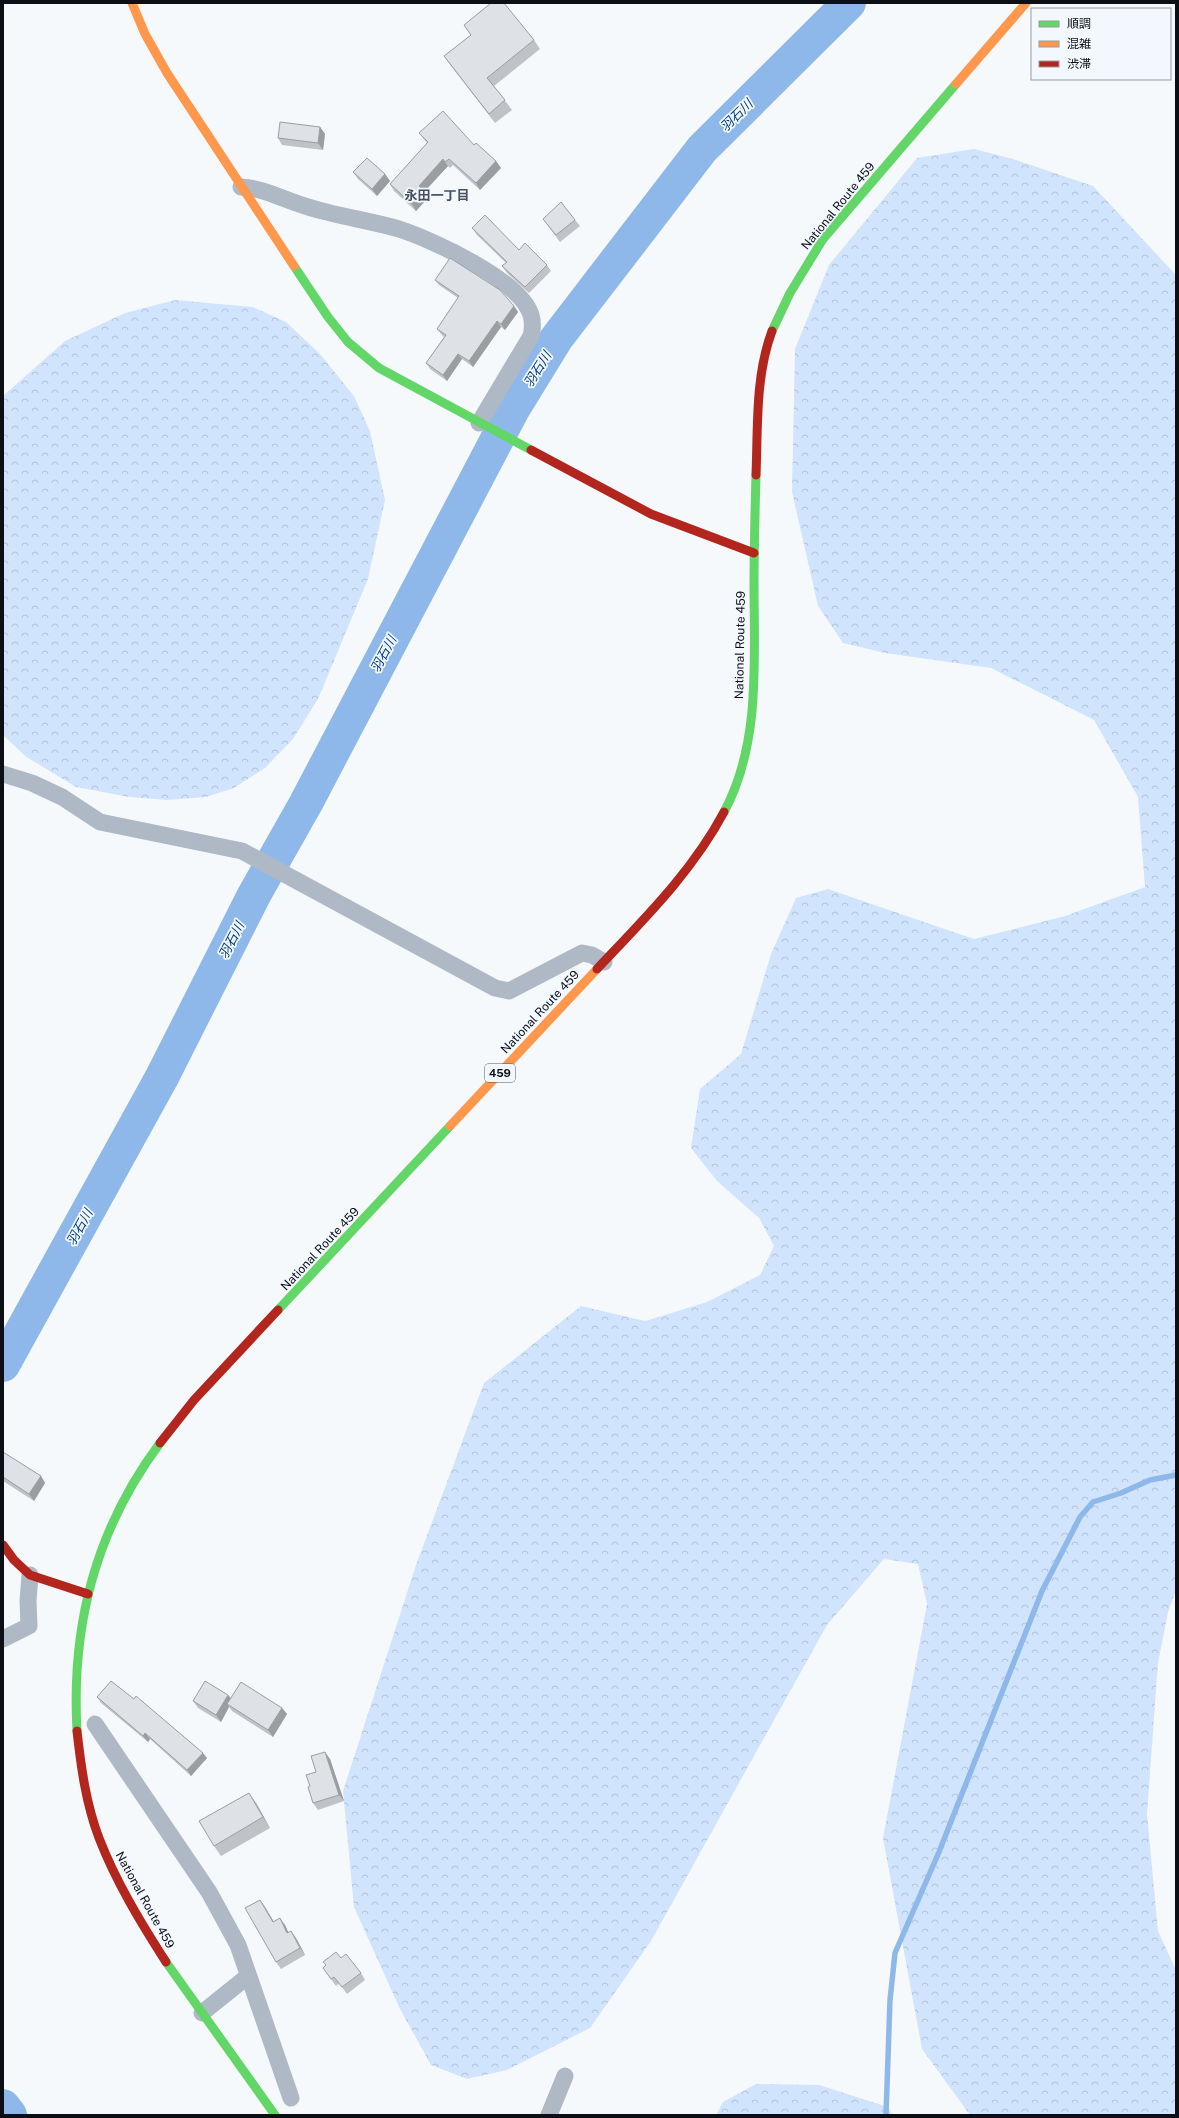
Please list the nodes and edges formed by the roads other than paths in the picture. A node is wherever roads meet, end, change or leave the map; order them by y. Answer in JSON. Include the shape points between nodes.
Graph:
{"nodes":[{"id":1,"x":132,"y":3,"type":"edge"},
{"id":2,"x":1026,"y":3,"type":"edge"},
{"id":3,"x":242,"y":187,"type":"junction"},
{"id":4,"x":483,"y":425,"type":"junction"},
{"id":5,"x":754,"y":553,"type":"junction"},
{"id":6,"x":3,"y":774,"type":"edge"},
{"id":7,"x":604,"y":962,"type":"junction"},
{"id":8,"x":3,"y":1545,"type":"edge"},
{"id":9,"x":30,"y":1575,"type":"junction"},
{"id":10,"x":88,"y":1594,"type":"junction"},
{"id":11,"x":3,"y":1639,"type":"edge"},
{"id":12,"x":95,"y":1724,"type":"dead end"},
{"id":13,"x":248,"y":1976,"type":"junction"},
{"id":14,"x":202,"y":2013,"type":"junction"},
{"id":15,"x":565,"y":2076,"type":"dead end"},
{"id":16,"x":291,"y":2098,"type":"dead end"},
{"id":17,"x":275,"y":2115,"type":"edge"},
{"id":18,"x":549,"y":2115,"type":"edge"}],
"edges":[{"from":1,"to":3,"type":"main road","via":[[145,34],[167,73]]},
{"from":2,"to":5,"type":"main road","name":"National Route 459","number":"459","via":[[823,239],[782,308],[766,351],[758,406]]},
{"from":3,"to":4,"type":"main road","via":[[328,317],[348,342],[379,368]]},
{"from":3,"to":4,"type":"street","via":[[259,189],[305,207],[400,230],[436,244],[509,286],[523,300],[531,314],[531,336]]},
{"from":4,"to":5,"type":"main road","via":[[651,514]]},
{"from":5,"to":7,"type":"main road","name":"National Route 459","number":"459","via":[[754,680],[748,731],[738,779],[719,824],[697,857],[673,888]]},
{"from":6,"to":7,"type":"street","via":[[32,783],[62,797],[100,822],[242,850],[495,988],[509,991],[582,953]]},
{"from":7,"to":10,"type":"main road","name":"National Route 459","number":"459","via":[[194,1400],[151,1455],[121,1507],[101,1547]]},
{"from":8,"to":9,"type":"main road"},
{"from":9,"to":10,"type":"main road"},
{"from":9,"to":11,"type":"street","via":[[29,1626]]},
{"from":10,"to":14,"type":"main road","name":"National Route 459","number":"459","via":[[80,1629],[75,1678],[76,1738],[84,1786],[96,1829],[112,1869],[155,1947]]},
{"from":12,"to":13,"type":"street","via":[[209,1892],[238,1945]]},
{"from":13,"to":14,"type":"street"},
{"from":13,"to":16,"type":"street"},
{"from":14,"to":17,"type":"main road","name":"National Route 459","number":"459"},
{"from":15,"to":18,"type":"street"}]}
